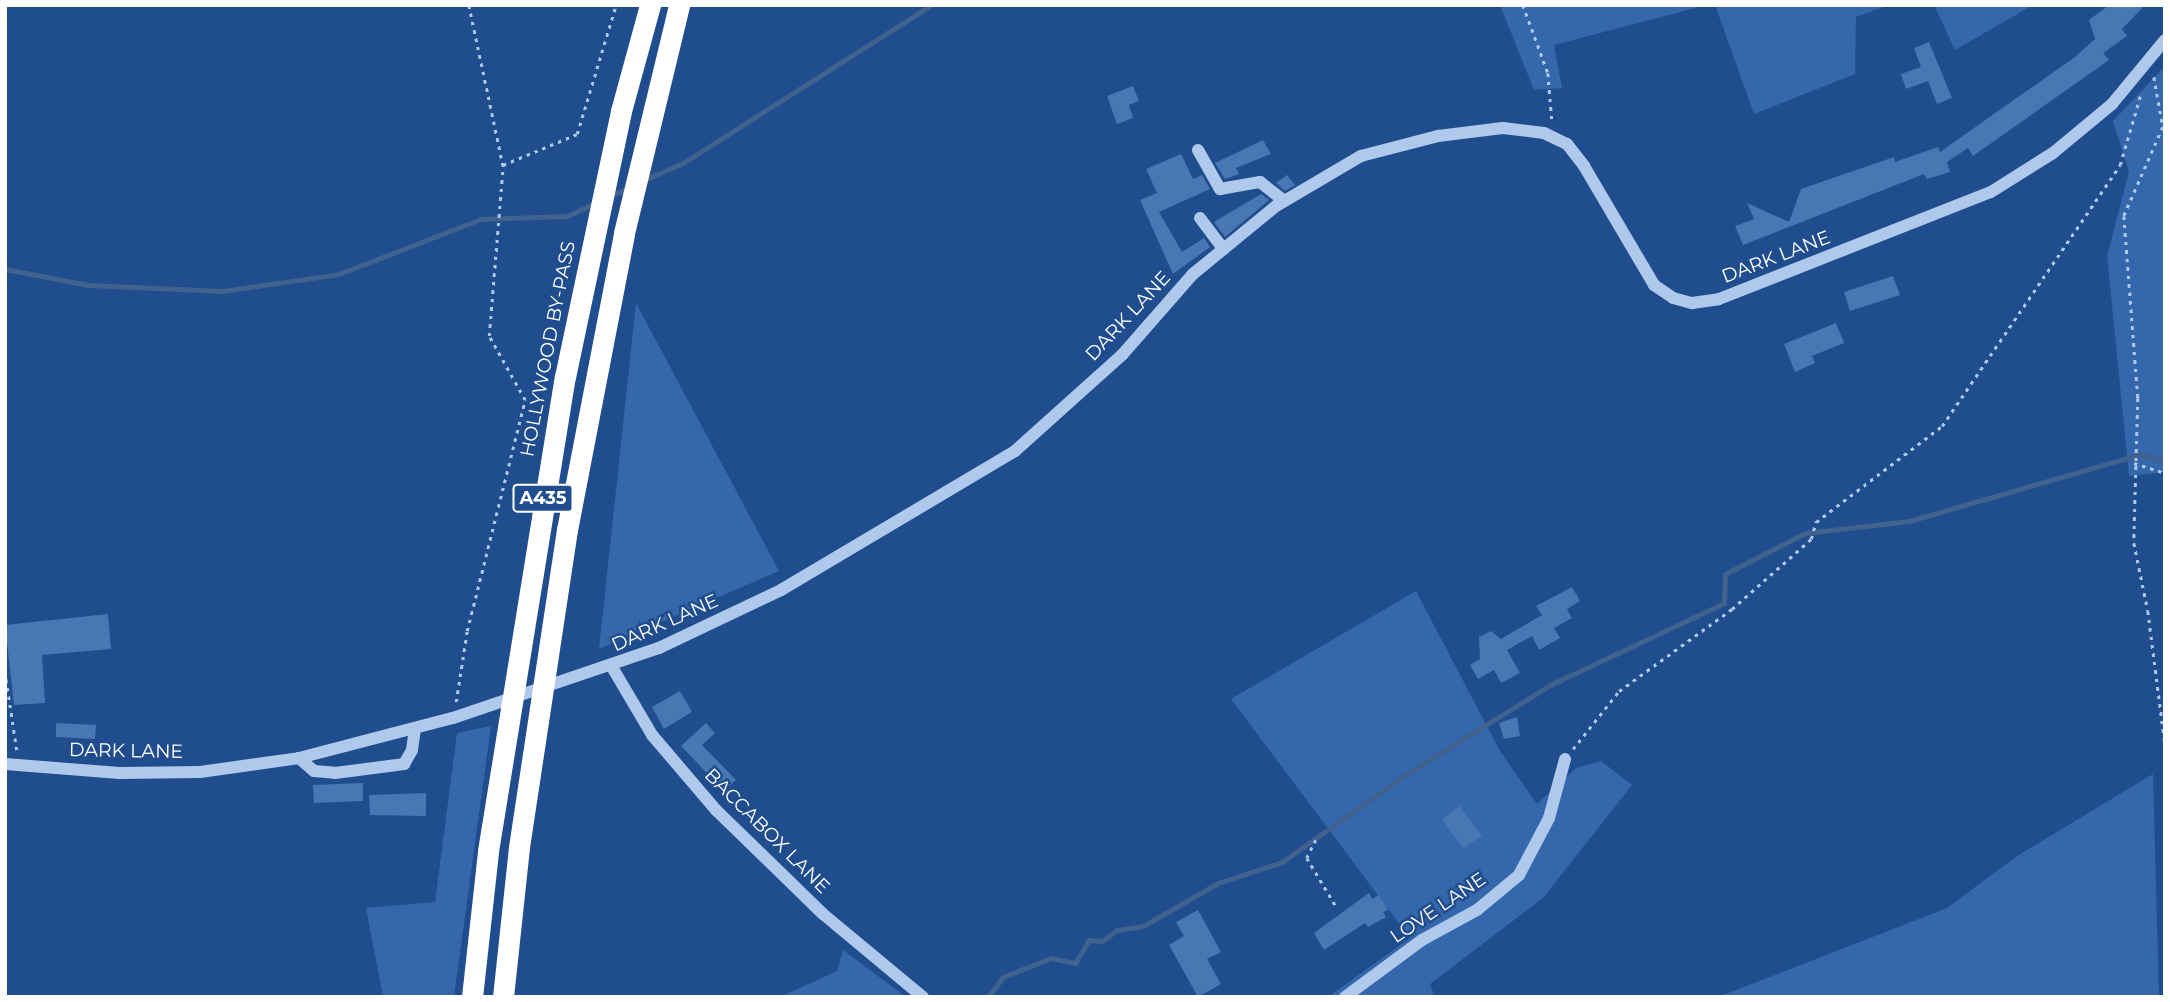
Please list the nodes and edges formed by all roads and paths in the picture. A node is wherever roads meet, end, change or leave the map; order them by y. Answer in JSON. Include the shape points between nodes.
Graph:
{"nodes":[{"id":1,"x":468,"y":5,"type":"edge"},
{"id":2,"x":617,"y":5,"type":"edge"},
{"id":3,"x":650,"y":5,"type":"edge"},
{"id":4,"x":679,"y":5,"type":"edge"},
{"id":5,"x":1523,"y":5,"type":"edge"},
{"id":6,"x":2165,"y":40,"type":"edge"},
{"id":7,"x":2150,"y":60,"type":"junction"},
{"id":8,"x":1544,"y":133,"type":"junction"},
{"id":9,"x":1198,"y":150,"type":"dead end"},
{"id":10,"x":503,"y":165,"type":"junction"},
{"id":11,"x":1284,"y":201,"type":"junction"},
{"id":12,"x":1200,"y":218,"type":"dead end"},
{"id":13,"x":1223,"y":250,"type":"junction"},
{"id":14,"x":2134,"y":463,"type":"junction"},
{"id":15,"x":2165,"y":473,"type":"edge"},
{"id":16,"x":612,"y":667,"type":"junction"},
{"id":17,"x":5,"y":671,"type":"edge"},
{"id":18,"x":453,"y":718,"type":"junction"},
{"id":19,"x":415,"y":729,"type":"junction"},
{"id":20,"x":2165,"y":743,"type":"edge"},
{"id":21,"x":299,"y":758,"type":"junction"},
{"id":22,"x":1565,"y":759,"type":"joint"},
{"id":23,"x":5,"y":764,"type":"edge"},
{"id":24,"x":20,"y":766,"type":"junction"},
{"id":25,"x":1316,"y":840,"type":"dead end"},
{"id":26,"x":1337,"y":908,"type":"dead end"},
{"id":27,"x":472,"y":997,"type":"edge"},
{"id":28,"x":503,"y":997,"type":"edge"},
{"id":29,"x":923,"y":997,"type":"edge"},
{"id":30,"x":1345,"y":997,"type":"edge"}],
"edges":[{"from":1,"to":10,"type":"path"},
{"from":2,"to":10,"type":"path","via":[[576,134]]},
{"from":3,"to":27,"type":"highway","name":"HOLLYWOOD BY-PASS","number":"A435","via":[[621,111],[565,377],[488,851]]},
{"from":4,"to":28,"type":"highway","number":"A435","via":[[632,194],[567,530],[519,847]]},
{"from":5,"to":8,"type":"path","via":[[1548,73],[1552,121]]},
{"from":6,"to":7,"type":"street","name":"DARK LANE"},
{"from":7,"to":8,"type":"street","name":"DARK LANE","via":[[2053,153],[1991,192],[1746,291],[1692,303],[1654,285],[1584,166],[1567,144]]},
{"from":7,"to":14,"type":"path","via":[[2163,127],[2124,216],[2138,398]]},
{"from":7,"to":22,"type":"path","via":[[2120,164],[1942,426],[1816,522],[1811,539],[1732,609],[1619,691]]},
{"from":8,"to":11,"type":"street","name":"DARK LANE","via":[[1503,128],[1438,136],[1361,156]]},
{"from":9,"to":11,"type":"street","via":[[1220,189],[1260,183]]},
{"from":10,"to":18,"type":"path","via":[[489,336],[525,400],[467,631]]},
{"from":11,"to":13,"type":"street","name":"DARK LANE"},
{"from":12,"to":13,"type":"street"},
{"from":13,"to":16,"type":"street","name":"DARK LANE","via":[[1193,274],[1122,355],[1015,451],[781,590]]},
{"from":14,"to":15,"type":"path"},
{"from":14,"to":20,"type":"path","via":[[2134,543]]},
{"from":16,"to":18,"type":"street","name":"DARK LANE"},
{"from":16,"to":29,"type":"street","name":"BACCABOX LANE","via":[[652,735],[716,810],[822,914]]},
{"from":17,"to":24,"type":"path"},
{"from":18,"to":19,"type":"street","name":"DARK LANE"},
{"from":19,"to":21,"type":"street","name":"DARK LANE"},
{"from":19,"to":21,"type":"street","via":[[404,764],[335,773],[314,771]]},
{"from":21,"to":24,"type":"street","name":"DARK LANE","via":[[201,772],[120,773]]},
{"from":22,"to":30,"type":"street","name":"LOVE LANE","via":[[1549,818],[1519,875],[1477,910],[1422,940]]},
{"from":23,"to":24,"type":"street","name":"DARK LANE"},
{"from":25,"to":26,"type":"path","via":[[1307,858]]}]}
